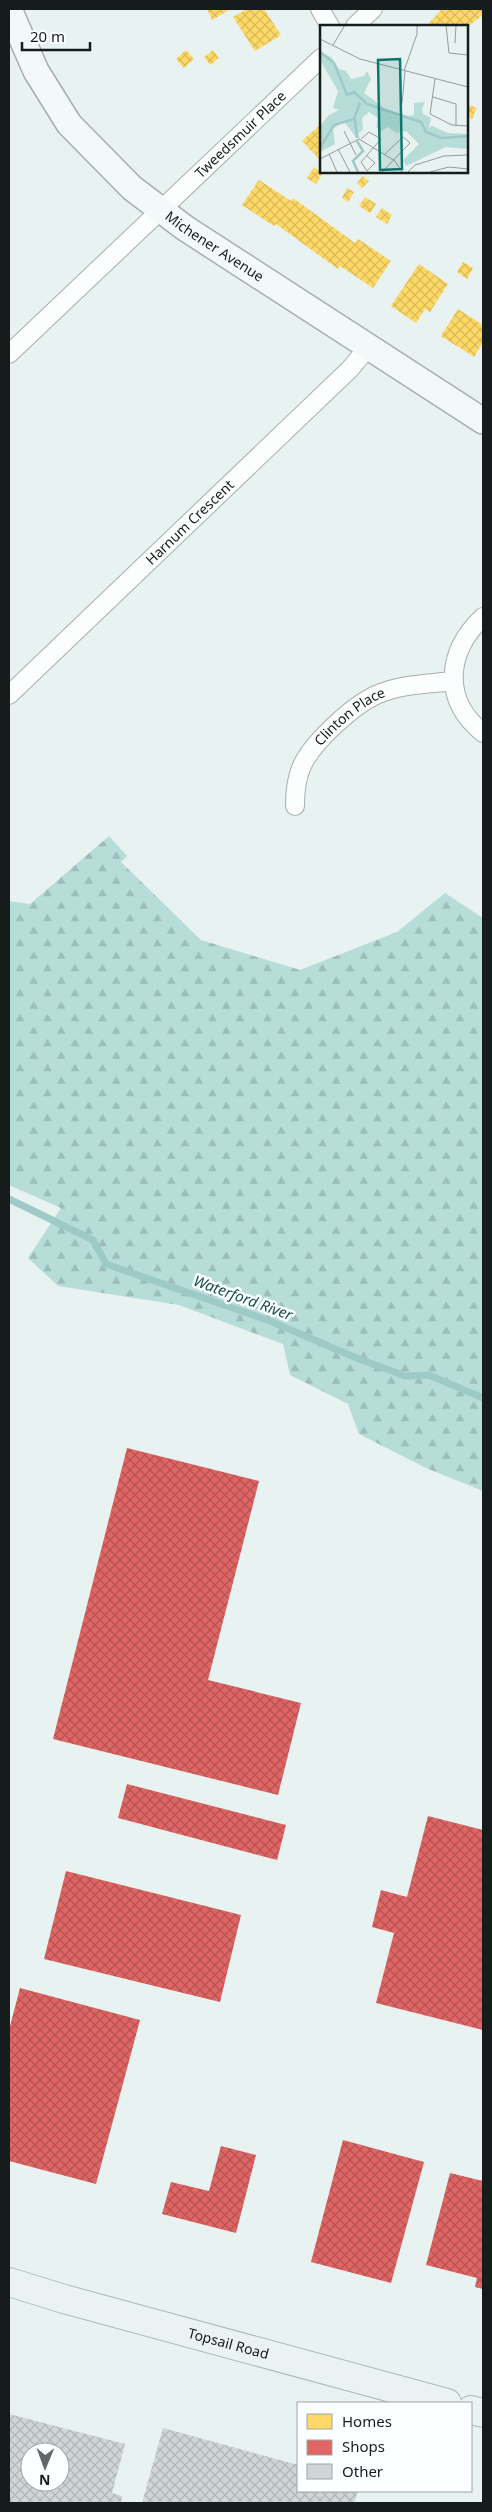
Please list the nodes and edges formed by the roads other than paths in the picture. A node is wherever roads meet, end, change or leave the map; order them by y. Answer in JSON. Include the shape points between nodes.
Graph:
{"nodes":[{"id":1,"x":9,"y":9,"type":"edge"},
{"id":2,"x":320,"y":9,"type":"edge"},
{"id":3,"x":373,"y":9,"type":"edge"},
{"id":4,"x":329,"y":25,"type":"edge"},
{"id":5,"x":355,"y":25,"type":"edge"},
{"id":6,"x":320,"y":59,"type":"edge"},
{"id":7,"x":159,"y":210,"type":"junction"},
{"id":8,"x":369,"y":346,"type":"junction"},
{"id":9,"x":9,"y":354,"type":"edge"},
{"id":10,"x":483,"y":422,"type":"edge"},
{"id":11,"x":483,"y":617,"type":"edge"},
{"id":12,"x":453,"y":681,"type":"junction"},
{"id":13,"x":9,"y":696,"type":"edge"},
{"id":14,"x":483,"y":733,"type":"edge"},
{"id":15,"x":295,"y":806,"type":"dead end"},
{"id":16,"x":9,"y":2282,"type":"edge"},
{"id":17,"x":64,"y":2299,"type":"junction"},
{"id":18,"x":9,"y":2302,"type":"edge"},
{"id":19,"x":443,"y":2402,"type":"edge"}],
"edges":[{"from":1,"to":7,"type":"street","name":"Michener Avenue","via":[[36,71],[69,124],[109,167]]},
{"from":2,"to":4,"type":"street"},
{"from":3,"to":5,"type":"street"},
{"from":6,"to":7,"type":"street","name":"Tweedsmuir Place"},
{"from":7,"to":8,"type":"street","name":"Michener Avenue"},
{"from":7,"to":9,"type":"street"},
{"from":8,"to":10,"type":"street","name":"Michener Avenue"},
{"from":8,"to":13,"type":"street","name":"Harnum Crescent","via":[[350,369]]},
{"from":11,"to":12,"type":"street","via":[[461,645]]},
{"from":12,"to":14,"type":"street","via":[[464,712]]},
{"from":12,"to":15,"type":"street","name":"Clinton Place","via":[[381,693],[352,711],[306,757],[297,781]]},
{"from":16,"to":17,"type":"main road","name":"Topsail Road"},
{"from":17,"to":18,"type":"main road"},
{"from":17,"to":19,"type":"main road","name":"Topsail Road"}]}
